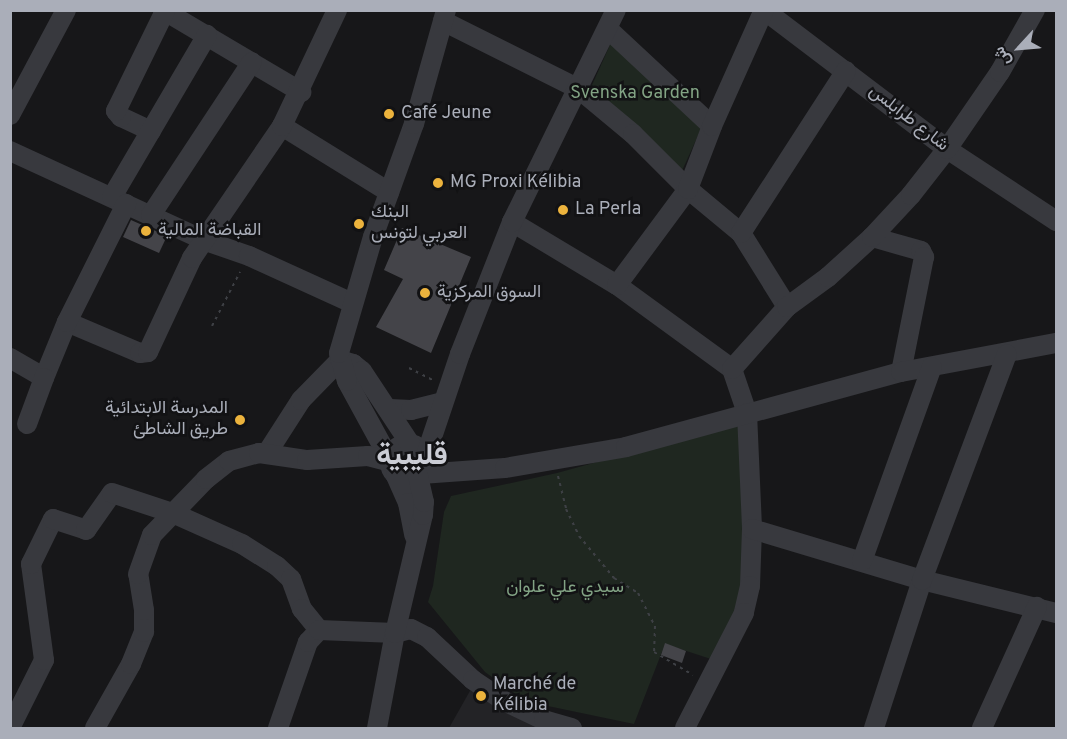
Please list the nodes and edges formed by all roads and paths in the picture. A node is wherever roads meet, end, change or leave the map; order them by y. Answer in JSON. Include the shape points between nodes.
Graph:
{"nodes":[{"id":1,"x":66,"y":10,"type":"edge"},
{"id":2,"x":337,"y":10,"type":"edge"},
{"id":3,"x":616,"y":10,"type":"edge"},
{"id":4,"x":164,"y":11,"type":"edge"},
{"id":5,"x":764,"y":11,"type":"edge"},
{"id":6,"x":1027,"y":13,"type":"edge"},
{"id":7,"x":445,"y":16,"type":"edge"},
{"id":8,"x":608,"y":29,"type":"junction"},
{"id":9,"x":207,"y":35,"type":"junction"},
{"id":10,"x":252,"y":62,"type":"junction"},
{"id":11,"x":846,"y":71,"type":"junction"},
{"id":12,"x":579,"y":89,"type":"junction"},
{"id":13,"x":300,"y":92,"type":"junction"},
{"id":14,"x":10,"y":115,"type":"edge"},
{"id":15,"x":282,"y":126,"type":"junction"},
{"id":16,"x":712,"y":126,"type":"junction"},
{"id":17,"x":151,"y":131,"type":"junction"},
{"id":18,"x":947,"y":149,"type":"junction"},
{"id":19,"x":12,"y":156,"type":"edge"},
{"id":20,"x":688,"y":189,"type":"junction"},
{"id":21,"x":389,"y":192,"type":"junction"},
{"id":22,"x":119,"y":200,"type":"junction"},
{"id":23,"x":151,"y":215,"type":"junction"},
{"id":24,"x":1056,"y":221,"type":"edge"},
{"id":25,"x":512,"y":222,"type":"junction"},
{"id":26,"x":741,"y":233,"type":"junction"},
{"id":27,"x":872,"y":237,"type":"junction"},
{"id":28,"x":206,"y":241,"type":"junction"},
{"id":29,"x":249,"y":256,"type":"junction"},
{"id":30,"x":617,"y":285,"type":"junction"},
{"id":31,"x":352,"y":303,"type":"junction"},
{"id":32,"x":787,"y":307,"type":"junction"},
{"id":33,"x":67,"y":322,"type":"junction"},
{"id":34,"x":212,"y":326,"type":"dead end"},
{"id":35,"x":1056,"y":343,"type":"edge"},
{"id":36,"x":1007,"y":354,"type":"junction"},
{"id":37,"x":10,"y":358,"type":"edge"},
{"id":38,"x":340,"y":360,"type":"junction"},
{"id":39,"x":932,"y":367,"type":"junction"},
{"id":40,"x":409,"y":369,"type":"dead end"},
{"id":41,"x":732,"y":369,"type":"junction"},
{"id":42,"x":901,"y":372,"type":"junction"},
{"id":43,"x":44,"y":378,"type":"junction"},
{"id":44,"x":445,"y":395,"type":"junction"},
{"id":45,"x":390,"y":409,"type":"junction"},
{"id":46,"x":747,"y":413,"type":"junction"},
{"id":47,"x":27,"y":424,"type":"dead end"},
{"id":48,"x":267,"y":453,"type":"junction"},
{"id":49,"x":556,"y":458,"type":"junction"},
{"id":50,"x":420,"y":463,"type":"junction"},
{"id":51,"x":392,"y":466,"type":"junction"},
{"id":52,"x":175,"y":514,"type":"junction"},
{"id":53,"x":752,"y":529,"type":"junction"},
{"id":54,"x":415,"y":550,"type":"junction"},
{"id":55,"x":861,"y":561,"type":"junction"},
{"id":56,"x":922,"y":580,"type":"junction"},
{"id":57,"x":1037,"y":607,"type":"junction"},
{"id":58,"x":1056,"y":613,"type":"edge"},
{"id":59,"x":319,"y":630,"type":"junction"},
{"id":60,"x":395,"y":633,"type":"junction"},
{"id":61,"x":709,"y":684,"type":"junction"},
{"id":62,"x":10,"y":728,"type":"edge"},
{"id":63,"x":95,"y":729,"type":"edge"},
{"id":64,"x":279,"y":729,"type":"edge"},
{"id":65,"x":377,"y":729,"type":"edge"},
{"id":66,"x":572,"y":729,"type":"edge"},
{"id":67,"x":686,"y":729,"type":"edge"},
{"id":68,"x":874,"y":729,"type":"edge"},
{"id":69,"x":982,"y":729,"type":"edge"}],
"edges":[{"from":1,"to":14,"type":"street"},
{"from":2,"to":13,"type":"street"},
{"from":3,"to":8,"type":"street"},
{"from":4,"to":9,"type":"street"},
{"from":4,"to":17,"type":"street","via":[[116,111]]},
{"from":5,"to":11,"type":"street","name":"شارع طرابلس"},
{"from":5,"to":16,"type":"street"},
{"from":6,"to":18,"type":"street","via":[[1000,72]]},
{"from":7,"to":12,"type":"street"},
{"from":7,"to":21,"type":"street","via":[[414,124]]},
{"from":8,"to":12,"type":"street"},
{"from":8,"to":16,"type":"street"},
{"from":9,"to":10,"type":"street"},
{"from":9,"to":17,"type":"street"},
{"from":10,"to":13,"type":"street"},
{"from":10,"to":23,"type":"street"},
{"from":11,"to":18,"type":"street","name":"شارع طرابلس"},
{"from":11,"to":26,"type":"street"},
{"from":12,"to":20,"type":"street","via":[[633,134]]},
{"from":12,"to":25,"type":"street"},
{"from":13,"to":15,"type":"street"},
{"from":15,"to":21,"type":"street"},
{"from":15,"to":28,"type":"street"},
{"from":16,"to":20,"type":"street"},
{"from":17,"to":22,"type":"street"},
{"from":18,"to":24,"type":"street","name":"شارع طرابلس"},
{"from":18,"to":27,"type":"street"},
{"from":19,"to":22,"type":"street"},
{"from":20,"to":26,"type":"street"},
{"from":20,"to":30,"type":"street"},
{"from":21,"to":31,"type":"street"},
{"from":22,"to":23,"type":"street"},
{"from":22,"to":33,"type":"street"},
{"from":23,"to":28,"type":"street"},
{"from":25,"to":30,"type":"street"},
{"from":25,"to":44,"type":"street"},
{"from":26,"to":32,"type":"street"},
{"from":27,"to":32,"type":"street"},
{"from":27,"to":42,"type":"street","via":[[921,251],[924,257]]},
{"from":28,"to":29,"type":"street"},
{"from":28,"to":33,"type":"street","via":[[188,266],[146,353]]},
{"from":29,"to":31,"type":"street"},
{"from":29,"to":34,"type":"path"},
{"from":30,"to":41,"type":"street"},
{"from":31,"to":38,"type":"street","via":[[340,342]]},
{"from":32,"to":41,"type":"street"},
{"from":33,"to":43,"type":"street"},
{"from":35,"to":36,"type":"street"},
{"from":36,"to":39,"type":"street"},
{"from":36,"to":56,"type":"street"},
{"from":37,"to":43,"type":"street"},
{"from":38,"to":45,"type":"street","via":[[358,367]]},
{"from":38,"to":48,"type":"street","via":[[301,400]]},
{"from":38,"to":51,"type":"street"},
{"from":39,"to":42,"type":"street"},
{"from":39,"to":55,"type":"street"},
{"from":40,"to":44,"type":"path"},
{"from":41,"to":46,"type":"street"},
{"from":42,"to":46,"type":"street"},
{"from":43,"to":47,"type":"street"},
{"from":44,"to":45,"type":"street","via":[[422,409]]},
{"from":44,"to":50,"type":"street"},
{"from":45,"to":50,"type":"street"},
{"from":46,"to":49,"type":"street","via":[[626,447]]},
{"from":46,"to":53,"type":"street"},
{"from":48,"to":51,"type":"street","via":[[307,460],[368,456]]},
{"from":48,"to":52,"type":"street","via":[[229,461],[206,478]]},
{"from":49,"to":50,"type":"street","via":[[469,471]]},
{"from":49,"to":61,"type":"path","via":[[566,509],[579,536],[614,578],[638,593],[655,626],[654,652]]},
{"from":50,"to":51,"type":"street","via":[[410,480]]},
{"from":50,"to":51,"type":"street","via":[[400,446]]},
{"from":50,"to":54,"type":"street","via":[[424,502]]},
{"from":51,"to":54,"type":"street","via":[[408,503]]},
{"from":52,"to":59,"type":"street","via":[[242,544],[277,566],[291,579],[302,609]]},
{"from":52,"to":62,"type":"street","via":[[112,493],[86,530],[57,519],[50,522],[31,564],[44,660]]},
{"from":52,"to":63,"type":"street","via":[[152,535],[142,561],[138,574],[144,632]]},
{"from":53,"to":55,"type":"street"},
{"from":53,"to":61,"type":"street","via":[[750,586],[744,613]]},
{"from":54,"to":60,"type":"street"},
{"from":55,"to":56,"type":"street"},
{"from":56,"to":57,"type":"street"},
{"from":56,"to":68,"type":"street"},
{"from":57,"to":58,"type":"street"},
{"from":57,"to":69,"type":"street"},
{"from":59,"to":60,"type":"street"},
{"from":59,"to":64,"type":"street","via":[[308,642]]},
{"from":60,"to":65,"type":"street"},
{"from":60,"to":66,"type":"street","via":[[411,629],[421,633],[472,680],[504,701]]},
{"from":61,"to":67,"type":"street"}]}
